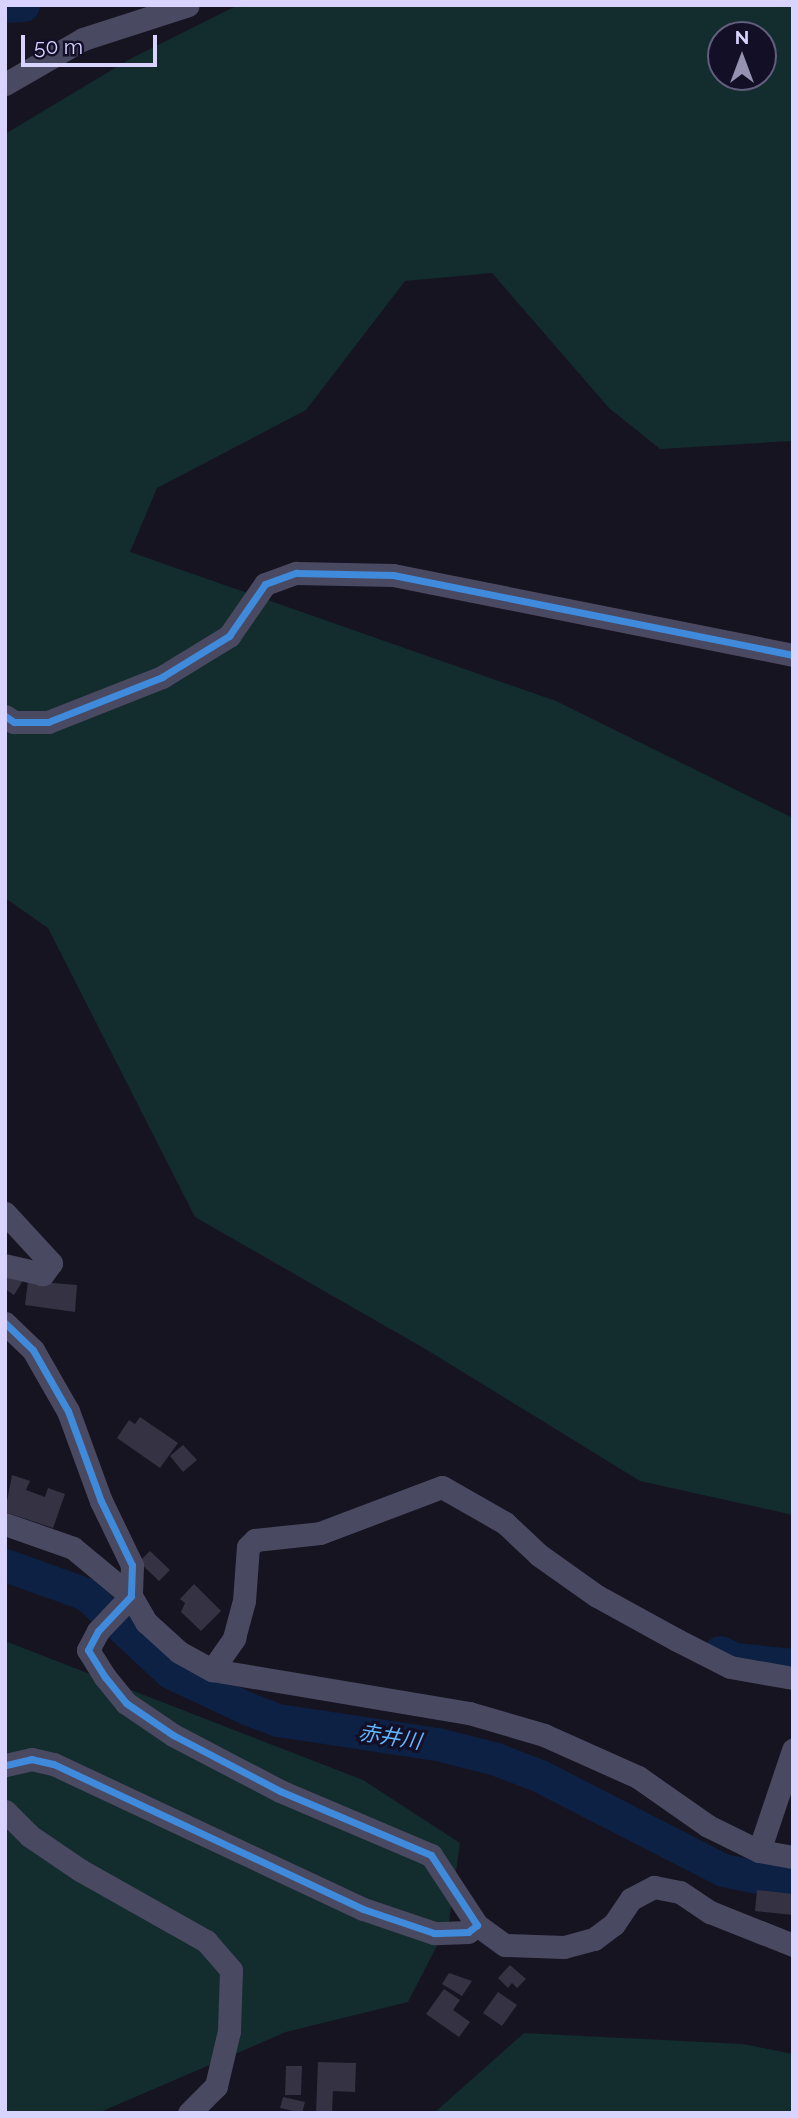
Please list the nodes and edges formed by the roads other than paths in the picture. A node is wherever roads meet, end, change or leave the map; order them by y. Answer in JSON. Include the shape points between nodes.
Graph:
{"nodes":[{"id":1,"x":188,"y":5,"type":"edge"},
{"id":2,"x":5,"y":84,"type":"edge"},
{"id":3,"x":793,"y":655,"type":"edge"},
{"id":4,"x":5,"y":716,"type":"edge"},
{"id":5,"x":5,"y":1213,"type":"edge"},
{"id":6,"x":5,"y":1265,"type":"edge"},
{"id":7,"x":5,"y":1323,"type":"edge"},
{"id":8,"x":5,"y":1524,"type":"edge"},
{"id":9,"x":126,"y":1601,"type":"junction"},
{"id":10,"x":212,"y":1671,"type":"junction"},
{"id":11,"x":793,"y":1678,"type":"edge"},
{"id":12,"x":793,"y":1750,"type":"edge"},
{"id":13,"x":5,"y":1765,"type":"edge"},
{"id":14,"x":5,"y":1811,"type":"edge"},
{"id":15,"x":759,"y":1851,"type":"junction"},
{"id":16,"x":793,"y":1857,"type":"edge"},
{"id":17,"x":477,"y":1926,"type":"junction"},
{"id":18,"x":793,"y":1945,"type":"edge"},
{"id":19,"x":189,"y":2113,"type":"edge"}],
"edges":[{"from":1,"to":2,"type":"street","via":[[83,39]]},
{"from":3,"to":4,"type":"street","via":[[393,575],[296,573],[265,584],[229,636],[162,677],[48,722],[14,722]]},
{"from":5,"to":6,"type":"street","via":[[51,1263],[43,1275]]},
{"from":7,"to":9,"type":"street","via":[[33,1350],[68,1411],[101,1502],[132,1565]]},
{"from":8,"to":9,"type":"street","via":[[73,1548]]},
{"from":9,"to":10,"type":"street","via":[[180,1652]]},
{"from":9,"to":17,"type":"street","via":[[98,1631],[88,1650],[126,1703],[173,1735],[280,1791],[431,1855]]},
{"from":10,"to":11,"type":"street","via":[[234,1638],[244,1601],[247,1547],[255,1540],[320,1533],[442,1487],[505,1523],[539,1555],[597,1596],[677,1640],[730,1667]]},
{"from":10,"to":15,"type":"street","via":[[469,1713],[544,1735],[638,1777],[708,1825]]},
{"from":12,"to":15,"type":"street"},
{"from":13,"to":17,"type":"street","via":[[32,1759],[53,1764],[363,1909],[435,1933],[468,1932]]},
{"from":14,"to":19,"type":"street","via":[[30,1836],[80,1870],[206,1941],[231,1970],[229,2031],[216,2086]]},
{"from":15,"to":16,"type":"street"},
{"from":17,"to":18,"type":"street","via":[[505,1945],[564,1947],[594,1939],[614,1924],[631,1899],[654,1887],[680,1892],[732,1923]]}]}
